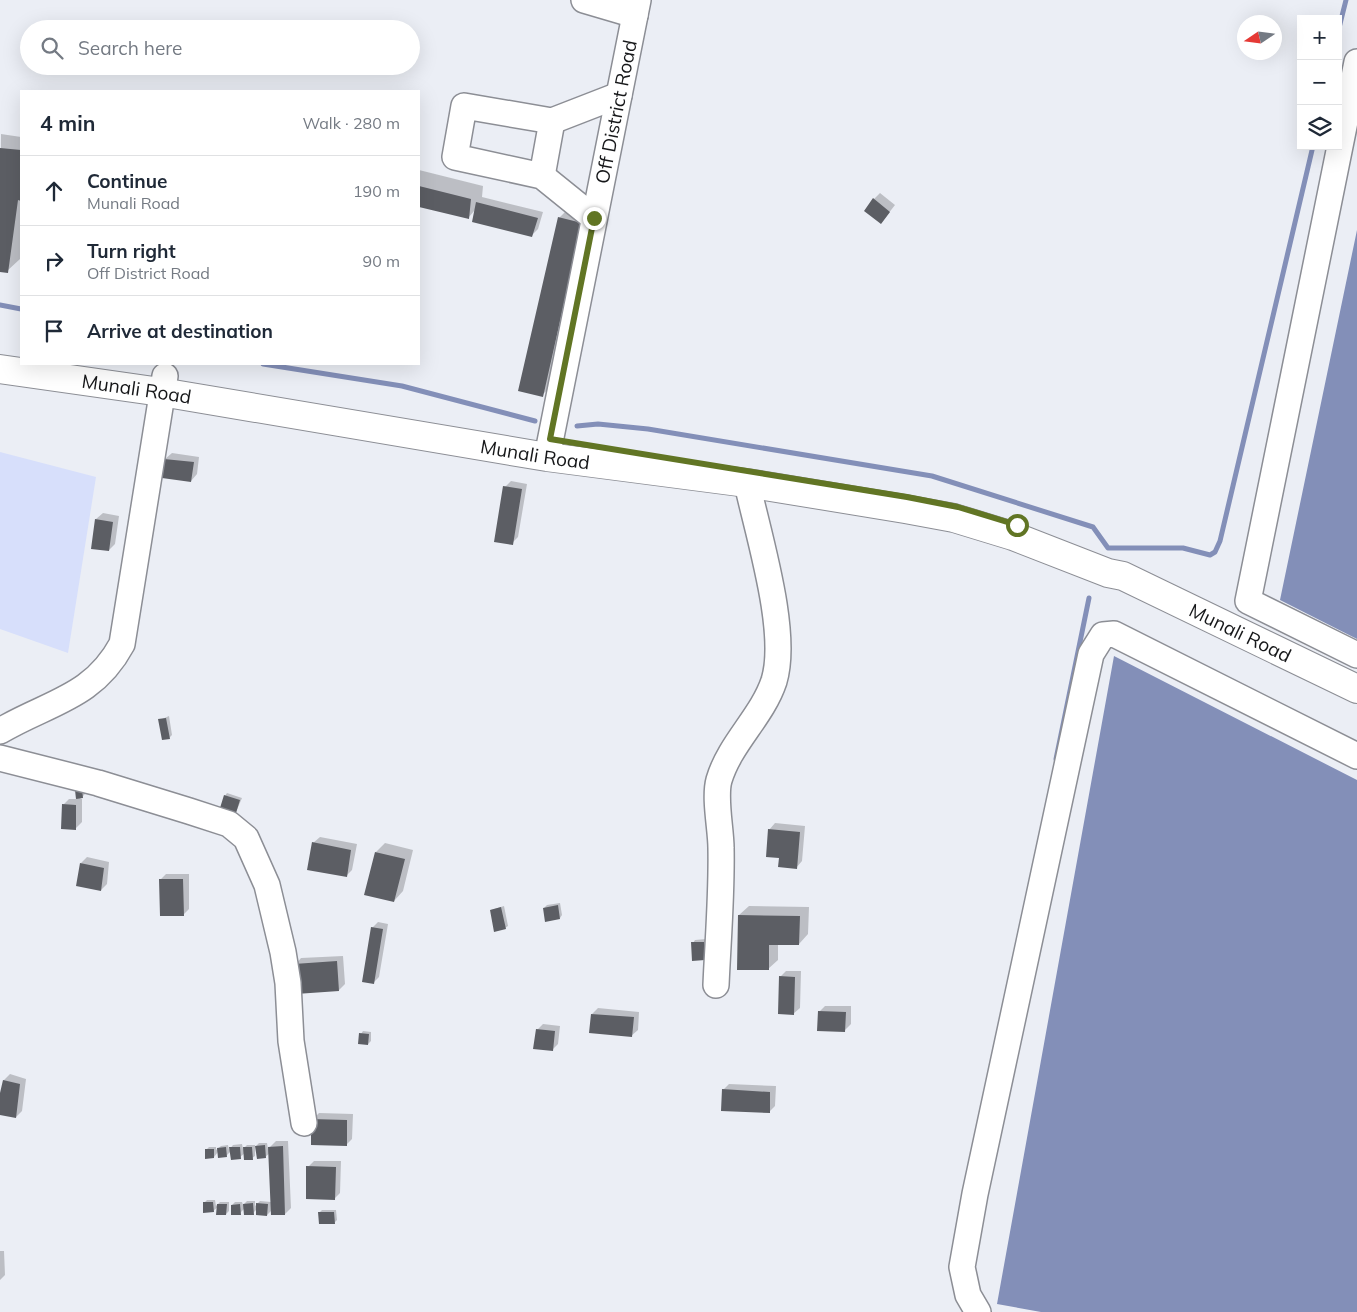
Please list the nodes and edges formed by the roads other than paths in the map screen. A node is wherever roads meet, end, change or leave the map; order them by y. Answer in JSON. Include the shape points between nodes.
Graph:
{"nodes":[{"id":1,"x":584,"y":0,"type":"edge"},
{"id":2,"x":636,"y":7,"type":"edge"},
{"id":3,"x":1357,"y":62,"type":"edge"},
{"id":4,"x":619,"y":94,"type":"junction"},
{"id":5,"x":552,"y":121,"type":"junction"},
{"id":6,"x":542,"y":176,"type":"junction"},
{"id":7,"x":594,"y":218,"type":"junction"},
{"id":8,"x":0,"y":351,"type":"edge"},
{"id":9,"x":20,"y":354,"type":"edge"},
{"id":10,"x":89,"y":365,"type":"edge"},
{"id":11,"x":0,"y":369,"type":"edge"},
{"id":12,"x":163,"y":384,"type":"junction"},
{"id":13,"x":548,"y":448,"type":"junction"},
{"id":14,"x":747,"y":483,"type":"junction"},
{"id":15,"x":1123,"y":576,"type":"junction"},
{"id":16,"x":1357,"y":655,"type":"edge"},
{"id":17,"x":1357,"y":689,"type":"edge"},
{"id":18,"x":0,"y":731,"type":"edge"},
{"id":19,"x":1357,"y":756,"type":"edge"},
{"id":20,"x":0,"y":758,"type":"edge"},
{"id":21,"x":716,"y":985,"type":"dead end"},
{"id":22,"x":304,"y":1123,"type":"dead end"},
{"id":23,"x":978,"y":1312,"type":"edge"}],
"edges":[{"from":1,"to":2,"type":"street"},
{"from":2,"to":4,"type":"street","name":"Off District Road"},
{"from":3,"to":16,"type":"street","via":[[1248,601]]},
{"from":4,"to":5,"type":"street"},
{"from":4,"to":7,"type":"street","name":"Off District Road"},
{"from":5,"to":6,"type":"street"},
{"from":5,"to":6,"type":"street","via":[[464,106],[455,157]]},
{"from":6,"to":7,"type":"street"},
{"from":7,"to":13,"type":"street","name":"Off District Road"},
{"from":8,"to":9,"type":"main road"},
{"from":10,"to":12,"type":"main road","name":"Munali Road"},
{"from":11,"to":12,"type":"main road","name":"Munali Road"},
{"from":12,"to":13,"type":"main road","name":"Munali Road"},
{"from":12,"to":18,"type":"street","via":[[122,644],[103,673],[81,692]]},
{"from":13,"to":14,"type":"main road","name":"Munali Road"},
{"from":13,"to":15,"type":"main road","name":"Munali Road","via":[[958,507],[1017,525],[1112,562]]},
{"from":14,"to":15,"type":"main road","name":"Munali Road","via":[[954,518]]},
{"from":14,"to":21,"type":"street","via":[[768,576],[779,645],[774,680],[718,782],[721,848]]},
{"from":15,"to":17,"type":"main road","name":"Munali Road"},
{"from":19,"to":23,"type":"street","via":[[1114,634],[1103,635],[1091,654],[977,1185],[962,1267],[968,1295]]},
{"from":20,"to":22,"type":"street","via":[[98,783],[229,824],[246,838],[267,885],[283,952],[291,1041]]}]}
